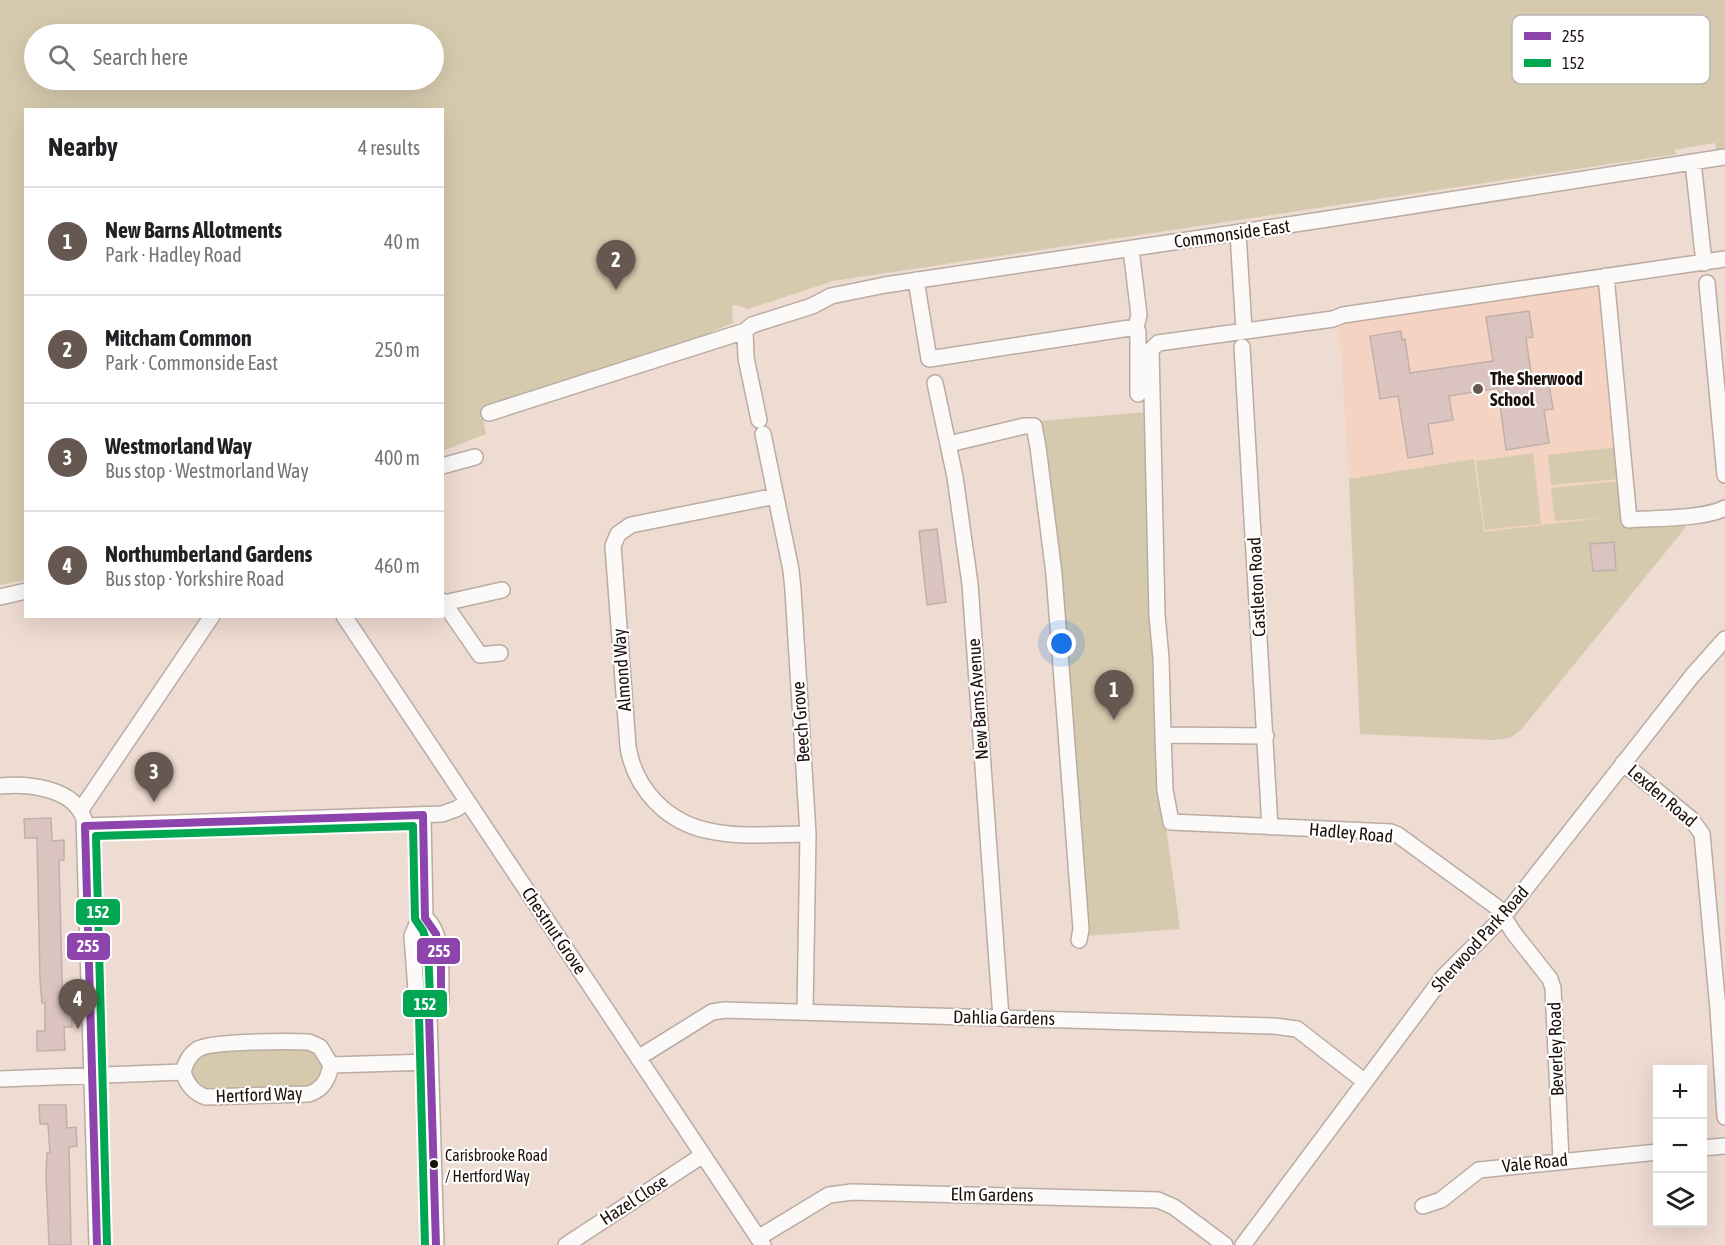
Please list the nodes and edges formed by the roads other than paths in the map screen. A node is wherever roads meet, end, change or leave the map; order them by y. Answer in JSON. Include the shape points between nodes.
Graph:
{"nodes":[{"id":1,"x":1725,"y":157,"type":"edge"},
{"id":2,"x":1693,"y":162,"type":"junction"},
{"id":3,"x":1238,"y":233,"type":"junction"},
{"id":4,"x":1131,"y":249,"type":"junction"},
{"id":5,"x":1725,"y":260,"type":"edge"},
{"id":6,"x":1704,"y":263,"type":"junction"},
{"id":7,"x":1606,"y":276,"type":"junction"},
{"id":8,"x":916,"y":280,"type":"junction"},
{"id":9,"x":1707,"y":283,"type":"dead end"},
{"id":10,"x":1136,"y":327,"type":"junction"},
{"id":11,"x":1244,"y":330,"type":"junction"},
{"id":12,"x":745,"y":331,"type":"junction"},
{"id":13,"x":1242,"y":346,"type":"dead end"},
{"id":14,"x":935,"y":383,"type":"dead end"},
{"id":15,"x":1138,"y":394,"type":"dead end"},
{"id":16,"x":489,"y":413,"type":"dead end"},
{"id":17,"x":949,"y":444,"type":"junction"},
{"id":18,"x":476,"y":458,"type":"dead end"},
{"id":19,"x":444,"y":466,"type":"edge"},
{"id":20,"x":1725,"y":475,"type":"edge"},
{"id":21,"x":776,"y":496,"type":"junction"},
{"id":22,"x":1725,"y":508,"type":"edge"},
{"id":23,"x":502,"y":590,"type":"dead end"},
{"id":24,"x":24,"y":591,"type":"edge"},
{"id":25,"x":0,"y":597,"type":"edge"},
{"id":26,"x":444,"y":602,"type":"edge"},
{"id":27,"x":444,"y":603,"type":"edge"},
{"id":28,"x":211,"y":618,"type":"edge"},
{"id":29,"x":345,"y":618,"type":"edge"},
{"id":30,"x":1725,"y":639,"type":"edge"},
{"id":31,"x":500,"y":653,"type":"dead end"},
{"id":32,"x":1163,"y":735,"type":"junction"},
{"id":33,"x":1266,"y":736,"type":"junction"},
{"id":34,"x":1623,"y":762,"type":"junction"},
{"id":35,"x":0,"y":786,"type":"edge"},
{"id":36,"x":467,"y":802,"type":"junction"},
{"id":37,"x":423,"y":815,"type":"junction"},
{"id":38,"x":82,"y":818,"type":"junction"},
{"id":39,"x":1270,"y":827,"type":"junction"},
{"id":40,"x":808,"y":834,"type":"junction"},
{"id":41,"x":1504,"y":916,"type":"junction"},
{"id":42,"x":425,"y":918,"type":"junction"},
{"id":43,"x":1078,"y":940,"type":"dead end"},
{"id":44,"x":805,"y":1012,"type":"junction"},
{"id":45,"x":429,"y":1015,"type":"junction"},
{"id":46,"x":1001,"y":1018,"type":"junction"},
{"id":47,"x":638,"y":1058,"type":"junction"},
{"id":48,"x":430,"y":1062,"type":"junction"},
{"id":49,"x":331,"y":1065,"type":"junction"},
{"id":50,"x":183,"y":1072,"type":"junction"},
{"id":51,"x":91,"y":1075,"type":"junction"},
{"id":52,"x":0,"y":1079,"type":"edge"},
{"id":53,"x":1364,"y":1081,"type":"junction"},
{"id":54,"x":1725,"y":1117,"type":"edge"},
{"id":55,"x":1725,"y":1146,"type":"edge"},
{"id":56,"x":1707,"y":1148,"type":"edge"},
{"id":57,"x":1653,"y":1152,"type":"edge"},
{"id":58,"x":703,"y":1155,"type":"junction"},
{"id":59,"x":1561,"y":1160,"type":"junction"},
{"id":60,"x":1423,"y":1206,"type":"dead end"},
{"id":61,"x":760,"y":1242,"type":"edge"},
{"id":62,"x":97,"y":1245,"type":"edge"},
{"id":63,"x":436,"y":1245,"type":"edge"},
{"id":64,"x":566,"y":1245,"type":"edge"},
{"id":65,"x":1225,"y":1245,"type":"edge"},
{"id":66,"x":1243,"y":1245,"type":"edge"}],
"edges":[{"from":1,"to":2,"type":"street","name":"Commonside East"},
{"from":2,"to":3,"type":"street","name":"Commonside East"},
{"from":2,"to":6,"type":"street"},
{"from":3,"to":4,"type":"street","name":"Commonside East"},
{"from":3,"to":11,"type":"street"},
{"from":4,"to":8,"type":"street","name":"Commonside East"},
{"from":4,"to":10,"type":"street"},
{"from":5,"to":6,"type":"street"},
{"from":6,"to":7,"type":"street"},
{"from":7,"to":11,"type":"street"},
{"from":7,"to":22,"type":"street","via":[[1629,520],[1719,512]]},
{"from":8,"to":10,"type":"street","via":[[930,359]]},
{"from":8,"to":12,"type":"street","name":"Commonside East","via":[[831,296]]},
{"from":9,"to":20,"type":"street"},
{"from":10,"to":15,"type":"street"},
{"from":11,"to":32,"type":"street","via":[[1158,343],[1151,350]]},
{"from":12,"to":16,"type":"street","name":"Commonside East"},
{"from":12,"to":21,"type":"street","name":"Beech Grove","via":[[746,357]]},
{"from":13,"to":33,"type":"street","name":"Castleton Road"},
{"from":14,"to":17,"type":"street","name":"New Barns Avenue"},
{"from":17,"to":43,"type":"street","via":[[1034,426],[1054,574],[1081,929]]},
{"from":17,"to":46,"type":"street","name":"New Barns Avenue","via":[[970,584]]},
{"from":18,"to":19,"type":"street"},
{"from":21,"to":40,"type":"street","name":"Beech Grove","via":[[793,590]]},
{"from":21,"to":40,"type":"street","name":"Almond Way","via":[[631,525],[618,534],[614,546],[628,747],[634,770],[653,801],[684,823],[725,833]]},
{"from":23,"to":26,"type":"street"},
{"from":24,"to":25,"type":"street"},
{"from":27,"to":31,"type":"street","via":[[480,655]]},
{"from":28,"to":38,"type":"street"},
{"from":29,"to":36,"type":"street","name":"Chestnut Grove"},
{"from":30,"to":34,"type":"street","name":"Sherwood Park Road"},
{"from":32,"to":33,"type":"street"},
{"from":32,"to":39,"type":"street","name":"Hadley Road","via":[[1165,790],[1172,822]]},
{"from":33,"to":39,"type":"street","name":"Castleton Road"},
{"from":34,"to":41,"type":"street","name":"Sherwood Park Road"},
{"from":34,"to":54,"type":"street","name":"Lexden Road","via":[[1691,819],[1702,834]]},
{"from":35,"to":38,"type":"street","via":[[43,789],[69,800]]},
{"from":36,"to":37,"type":"street","via":[[448,812]]},
{"from":36,"to":47,"type":"street","name":"Chestnut Grove"},
{"from":37,"to":38,"type":"street"},
{"from":37,"to":42,"type":"street"},
{"from":38,"to":51,"type":"street"},
{"from":39,"to":41,"type":"street","name":"Hadley Road","via":[[1398,835],[1494,904]]},
{"from":40,"to":44,"type":"street","name":"Beech Grove"},
{"from":41,"to":53,"type":"street","name":"Sherwood Park Road","via":[[1444,976]]},
{"from":41,"to":59,"type":"street","name":"Beverley Road","via":[[1553,988]]},
{"from":42,"to":45,"type":"street","via":[[438,940],[441,1000]]},
{"from":42,"to":45,"type":"street","via":[[412,936],[417,1004]]},
{"from":44,"to":46,"type":"street","name":"Dahlia Gardens"},
{"from":44,"to":47,"type":"street","name":"Dahlia Gardens","via":[[712,1012]]},
{"from":45,"to":48,"type":"street"},
{"from":46,"to":53,"type":"street","name":"Dahlia Gardens","via":[[1285,1026],[1297,1029]]},
{"from":47,"to":58,"type":"street","name":"Chestnut Grove"},
{"from":48,"to":49,"type":"street"},
{"from":48,"to":63,"type":"street"},
{"from":49,"to":50,"type":"street","via":[[320,1047],[309,1042],[211,1044],[195,1050]]},
{"from":49,"to":50,"type":"street","name":"Hertford Way","via":[[326,1081],[309,1094],[206,1097],[193,1090]]},
{"from":50,"to":51,"type":"street"},
{"from":51,"to":52,"type":"street"},
{"from":51,"to":62,"type":"street"},
{"from":53,"to":66,"type":"street","name":"Sherwood Park Road"},
{"from":55,"to":56,"type":"street"},
{"from":57,"to":59,"type":"street","name":"Vale Road"},
{"from":58,"to":61,"type":"street","name":"Chestnut Grove"},
{"from":58,"to":64,"type":"street","name":"Hazel Close"},
{"from":59,"to":60,"type":"street","name":"Vale Road","via":[[1479,1170],[1441,1200]]},
{"from":61,"to":65,"type":"street","name":"Elm Gardens","via":[[821,1199],[843,1191],[1158,1200],[1179,1210]]}]}
